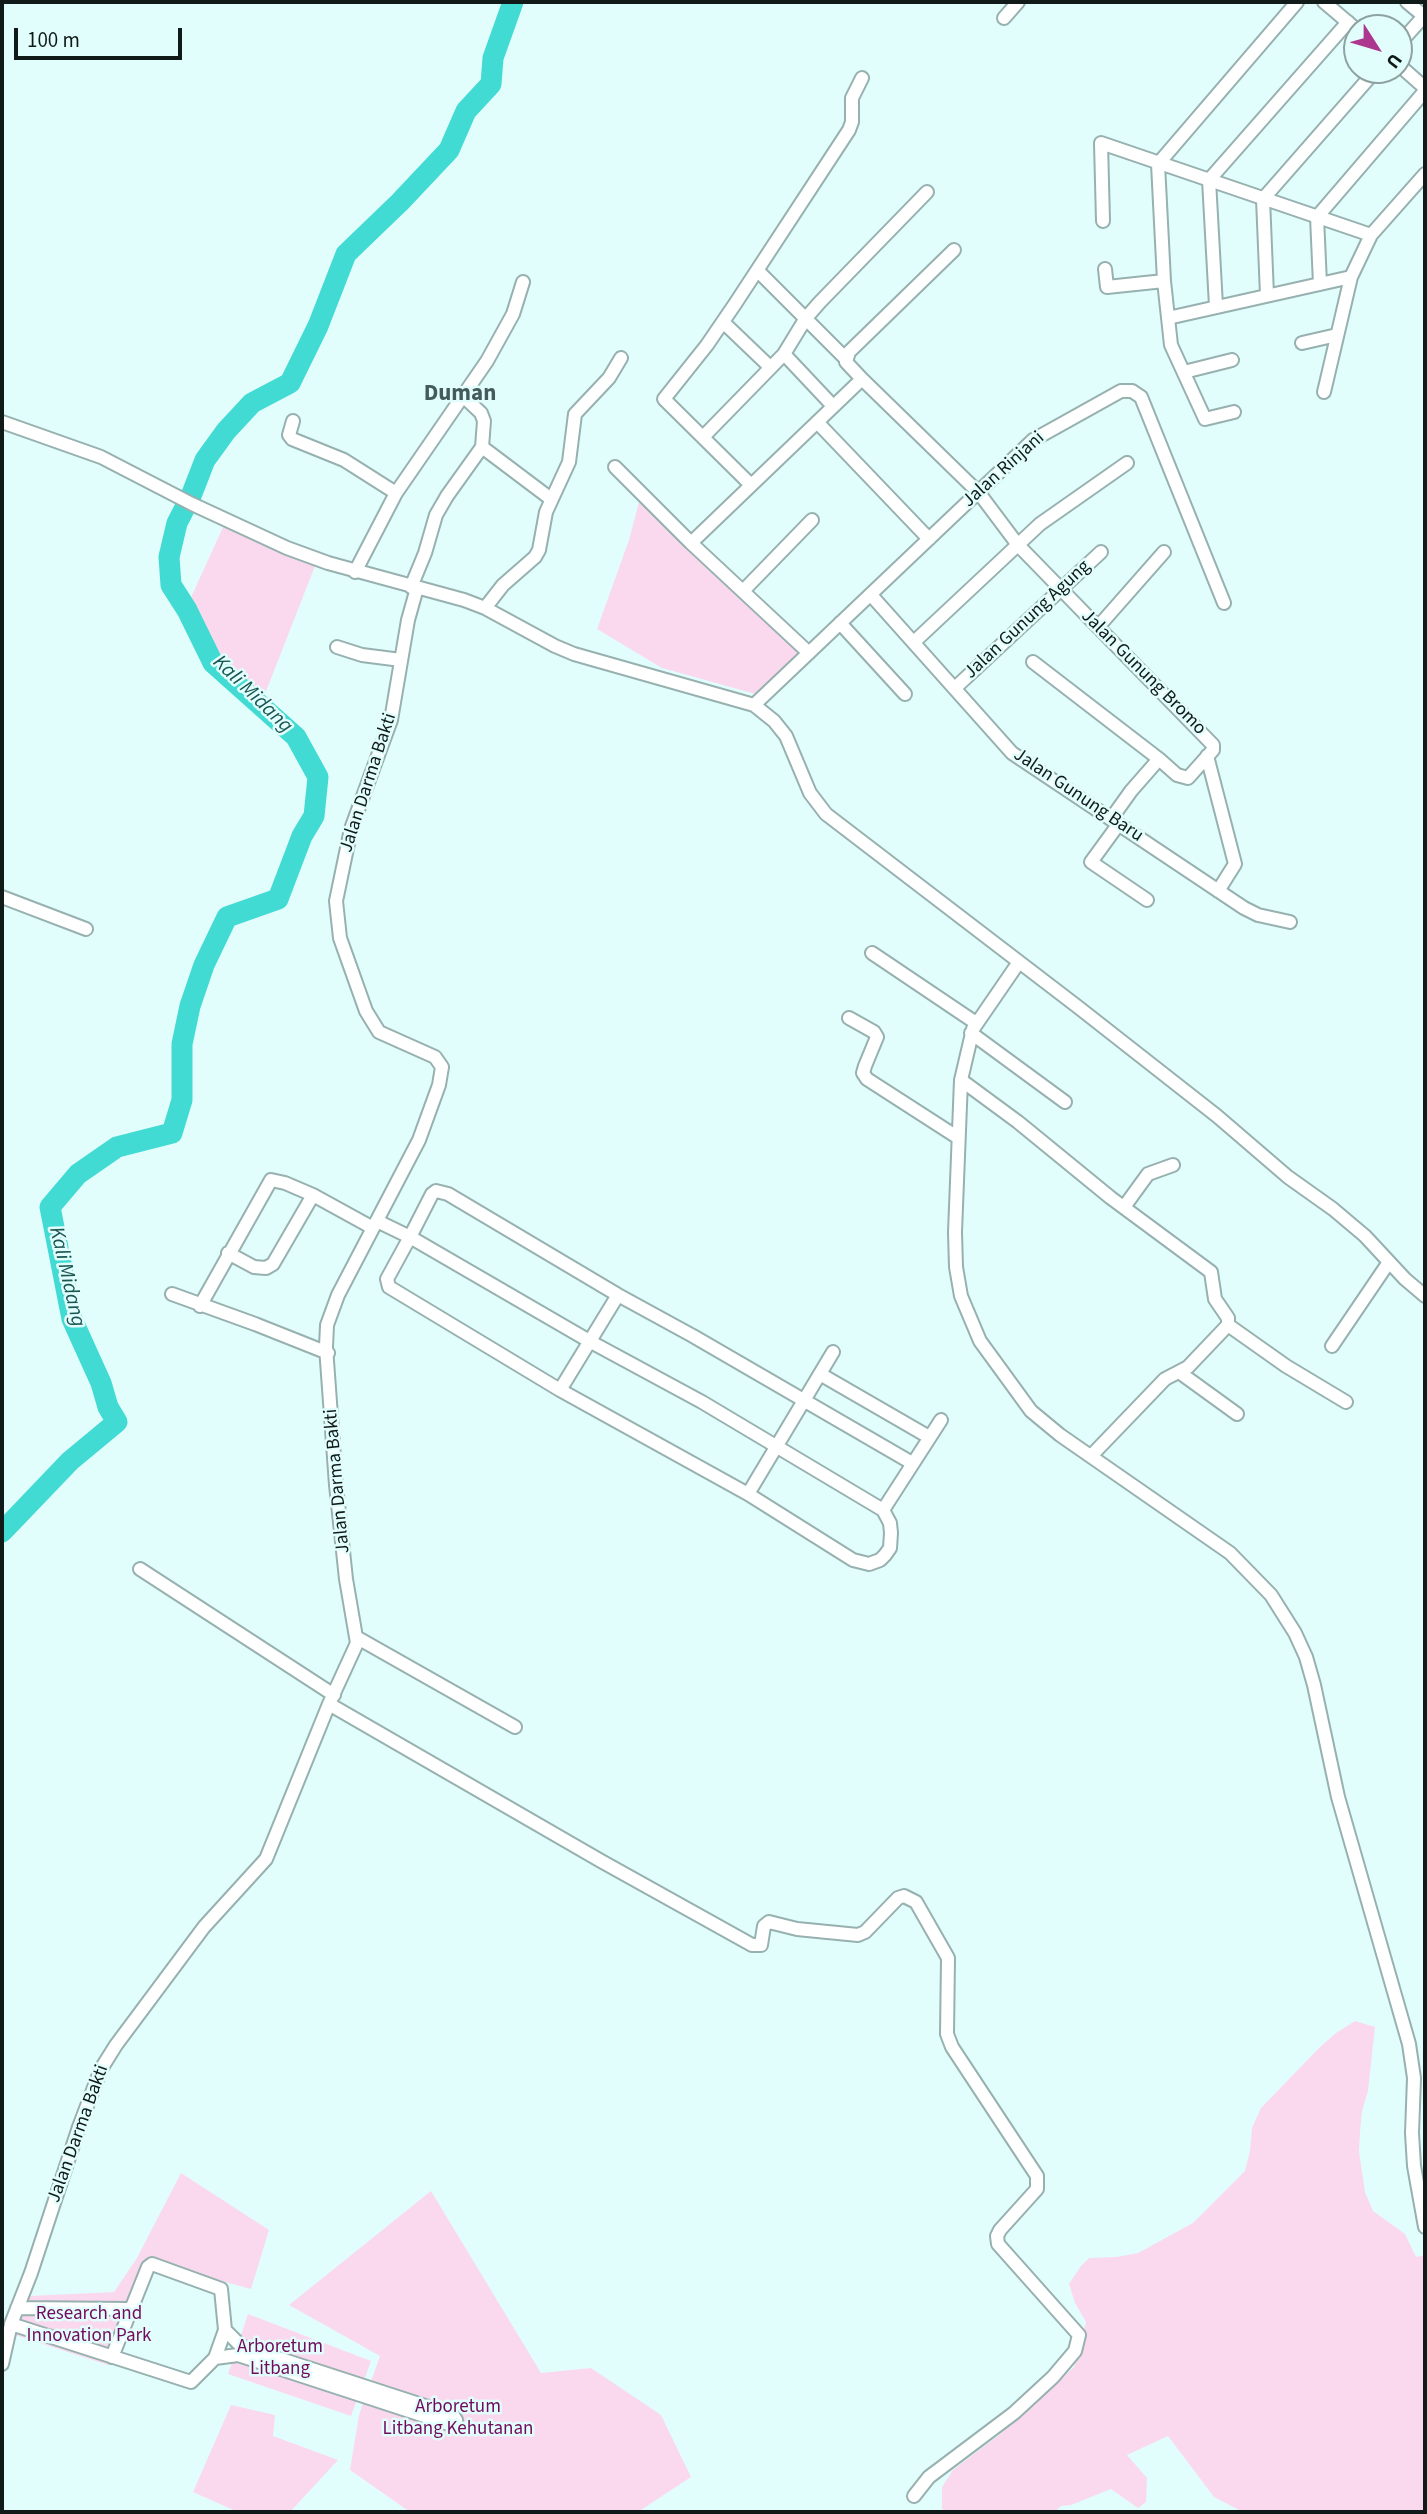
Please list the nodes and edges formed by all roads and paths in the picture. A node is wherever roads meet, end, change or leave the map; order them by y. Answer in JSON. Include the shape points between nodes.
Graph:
{"nodes":[{"id":1,"x":1018,"y":2,"type":"edge"},
{"id":2,"x":1297,"y":2,"type":"edge"},
{"id":3,"x":1324,"y":2,"type":"edge"},
{"id":4,"x":1407,"y":2,"type":"edge"},
{"id":5,"x":1424,"y":16,"type":"edge"},
{"id":6,"x":1343,"y":18,"type":"edge"},
{"id":7,"x":1004,"y":19,"type":"dead end"},
{"id":8,"x":1343,"y":36,"type":"edge"},
{"id":9,"x":862,"y":78,"type":"dead end"},
{"id":10,"x":1364,"y":84,"type":"edge"},
{"id":11,"x":1425,"y":89,"type":"edge"},
{"id":12,"x":1158,"y":164,"type":"junction"},
{"id":13,"x":1425,"y":174,"type":"edge"},
{"id":14,"x":1209,"y":180,"type":"junction"},
{"id":15,"x":927,"y":192,"type":"dead end"},
{"id":16,"x":1263,"y":199,"type":"junction"},
{"id":17,"x":1317,"y":217,"type":"junction"},
{"id":18,"x":1103,"y":221,"type":"dead end"},
{"id":19,"x":1371,"y":235,"type":"junction"},
{"id":20,"x":954,"y":250,"type":"dead end"},
{"id":21,"x":1105,"y":269,"type":"dead end"},
{"id":22,"x":758,"y":271,"type":"junction"},
{"id":23,"x":1351,"y":277,"type":"junction"},
{"id":24,"x":1164,"y":281,"type":"junction"},
{"id":25,"x":523,"y":282,"type":"dead end"},
{"id":26,"x":1320,"y":284,"type":"junction"},
{"id":27,"x":1267,"y":295,"type":"junction"},
{"id":28,"x":1216,"y":306,"type":"junction"},
{"id":29,"x":806,"y":317,"type":"junction"},
{"id":30,"x":1168,"y":318,"type":"junction"},
{"id":31,"x":723,"y":322,"type":"junction"},
{"id":32,"x":1337,"y":335,"type":"junction"},
{"id":33,"x":1302,"y":343,"type":"dead end"},
{"id":34,"x":784,"y":354,"type":"junction"},
{"id":35,"x":621,"y":358,"type":"dead end"},
{"id":36,"x":845,"y":359,"type":"junction"},
{"id":37,"x":1232,"y":360,"type":"dead end"},
{"id":38,"x":770,"y":367,"type":"junction"},
{"id":39,"x":1184,"y":372,"type":"junction"},
{"id":40,"x":862,"y":379,"type":"junction"},
{"id":41,"x":1324,"y":392,"type":"dead end"},
{"id":42,"x":464,"y":397,"type":"junction"},
{"id":43,"x":833,"y":406,"type":"junction"},
{"id":44,"x":1234,"y":412,"type":"dead end"},
{"id":45,"x":292,"y":421,"type":"dead end"},
{"id":46,"x":2,"y":422,"type":"edge"},
{"id":47,"x":817,"y":422,"type":"junction"},
{"id":48,"x":703,"y":437,"type":"junction"},
{"id":49,"x":482,"y":447,"type":"junction"},
{"id":50,"x":1127,"y":463,"type":"dead end"},
{"id":51,"x":615,"y":467,"type":"dead end"},
{"id":52,"x":751,"y":485,"type":"junction"},
{"id":53,"x":396,"y":493,"type":"junction"},
{"id":54,"x":979,"y":493,"type":"junction"},
{"id":55,"x":551,"y":499,"type":"junction"},
{"id":56,"x":812,"y":520,"type":"dead end"},
{"id":57,"x":929,"y":539,"type":"junction"},
{"id":58,"x":691,"y":543,"type":"junction"},
{"id":59,"x":1018,"y":545,"type":"junction"},
{"id":60,"x":1101,"y":552,"type":"dead end"},
{"id":61,"x":1164,"y":552,"type":"dead end"},
{"id":62,"x":355,"y":572,"type":"junction"},
{"id":63,"x":414,"y":587,"type":"junction"},
{"id":64,"x":1060,"y":589,"type":"junction"},
{"id":65,"x":743,"y":591,"type":"junction"},
{"id":66,"x":871,"y":594,"type":"junction"},
{"id":67,"x":1224,"y":603,"type":"dead end"},
{"id":68,"x":485,"y":608,"type":"junction"},
{"id":69,"x":840,"y":623,"type":"junction"},
{"id":70,"x":1098,"y":627,"type":"junction"},
{"id":71,"x":914,"y":642,"type":"junction"},
{"id":72,"x":337,"y":647,"type":"dead end"},
{"id":73,"x":809,"y":653,"type":"junction"},
{"id":74,"x":401,"y":660,"type":"junction"},
{"id":75,"x":1033,"y":662,"type":"dead end"},
{"id":76,"x":956,"y":687,"type":"junction"},
{"id":77,"x":905,"y":694,"type":"dead end"},
{"id":78,"x":754,"y":705,"type":"junction"},
{"id":79,"x":1207,"y":756,"type":"junction"},
{"id":80,"x":1159,"y":759,"type":"junction"},
{"id":81,"x":1115,"y":822,"type":"junction"},
{"id":82,"x":1218,"y":891,"type":"junction"},
{"id":83,"x":2,"y":897,"type":"edge"},
{"id":84,"x":1147,"y":900,"type":"dead end"},
{"id":85,"x":1290,"y":922,"type":"dead end"},
{"id":86,"x":86,"y":929,"type":"dead end"},
{"id":87,"x":872,"y":953,"type":"dead end"},
{"id":88,"x":1019,"y":962,"type":"junction"},
{"id":89,"x":849,"y":1018,"type":"dead end"},
{"id":90,"x":974,"y":1028,"type":"junction"},
{"id":91,"x":961,"y":1080,"type":"junction"},
{"id":92,"x":1065,"y":1102,"type":"dead end"},
{"id":93,"x":957,"y":1137,"type":"junction"},
{"id":94,"x":1173,"y":1166,"type":"dead end"},
{"id":95,"x":313,"y":1195,"type":"junction"},
{"id":96,"x":1124,"y":1207,"type":"junction"},
{"id":97,"x":375,"y":1224,"type":"junction"},
{"id":98,"x":410,"y":1237,"type":"junction"},
{"id":99,"x":228,"y":1253,"type":"junction"},
{"id":100,"x":1389,"y":1262,"type":"junction"},
{"id":101,"x":172,"y":1294,"type":"dead end"},
{"id":102,"x":618,"y":1295,"type":"junction"},
{"id":103,"x":1425,"y":1296,"type":"edge"},
{"id":104,"x":200,"y":1306,"type":"junction"},
{"id":105,"x":1228,"y":1325,"type":"junction"},
{"id":106,"x":591,"y":1342,"type":"junction"},
{"id":107,"x":1332,"y":1346,"type":"dead end"},
{"id":108,"x":833,"y":1352,"type":"dead end"},
{"id":109,"x":328,"y":1353,"type":"junction"},
{"id":110,"x":1179,"y":1372,"type":"junction"},
{"id":111,"x":820,"y":1374,"type":"junction"},
{"id":112,"x":560,"y":1390,"type":"junction"},
{"id":113,"x":803,"y":1401,"type":"junction"},
{"id":114,"x":1346,"y":1402,"type":"dead end"},
{"id":115,"x":1237,"y":1414,"type":"dead end"},
{"id":116,"x":941,"y":1420,"type":"dead end"},
{"id":117,"x":929,"y":1437,"type":"junction"},
{"id":118,"x":776,"y":1447,"type":"junction"},
{"id":119,"x":1091,"y":1456,"type":"junction"},
{"id":120,"x":912,"y":1464,"type":"junction"},
{"id":121,"x":748,"y":1494,"type":"junction"},
{"id":122,"x":883,"y":1510,"type":"junction"},
{"id":123,"x":140,"y":1569,"type":"dead end"},
{"id":124,"x":356,"y":1637,"type":"junction"},
{"id":125,"x":332,"y":1700,"type":"junction"},
{"id":126,"x":515,"y":1727,"type":"dead end"},
{"id":127,"x":1425,"y":2227,"type":"edge"},
{"id":128,"x":17,"y":2308,"type":"junction"},
{"id":129,"x":131,"y":2309,"type":"junction"},
{"id":130,"x":11,"y":2324,"type":"junction"},
{"id":131,"x":225,"y":2330,"type":"junction"},
{"id":132,"x":239,"y":2351,"type":"junction"},
{"id":133,"x":113,"y":2357,"type":"junction"},
{"id":134,"x":215,"y":2358,"type":"junction"},
{"id":135,"x":2,"y":2364,"type":"edge"},
{"id":136,"x":365,"y":2391,"type":"junction"},
{"id":137,"x":914,"y":2496,"type":"dead end"}],
"edges":[{"from":1,"to":7,"type":"street"},
{"from":2,"to":12,"type":"street"},
{"from":3,"to":6,"type":"street"},
{"from":4,"to":5,"type":"street"},
{"from":8,"to":14,"type":"street"},
{"from":9,"to":22,"type":"street","via":[[852,99],[851,125]]},
{"from":10,"to":16,"type":"street"},
{"from":11,"to":17,"type":"street"},
{"from":12,"to":14,"type":"street"},
{"from":12,"to":18,"type":"street","via":[[1101,143]]},
{"from":12,"to":24,"type":"street"},
{"from":13,"to":19,"type":"street"},
{"from":14,"to":16,"type":"street"},
{"from":14,"to":28,"type":"street"},
{"from":15,"to":29,"type":"street"},
{"from":16,"to":17,"type":"street"},
{"from":16,"to":27,"type":"street"},
{"from":17,"to":19,"type":"street"},
{"from":17,"to":26,"type":"street"},
{"from":19,"to":23,"type":"street"},
{"from":20,"to":36,"type":"street"},
{"from":21,"to":24,"type":"street","via":[[1107,287]]},
{"from":22,"to":29,"type":"street","name":"Jalan Gunung Bromo"},
{"from":22,"to":31,"type":"street"},
{"from":23,"to":26,"type":"street"},
{"from":23,"to":32,"type":"street"},
{"from":24,"to":30,"type":"street"},
{"from":25,"to":42,"type":"street","via":[[513,314]]},
{"from":26,"to":27,"type":"street"},
{"from":27,"to":28,"type":"street"},
{"from":28,"to":30,"type":"street"},
{"from":29,"to":34,"type":"street"},
{"from":29,"to":36,"type":"street","name":"Jalan Gunung Bromo"},
{"from":30,"to":39,"type":"street","via":[[1171,345]]},
{"from":31,"to":38,"type":"street"},
{"from":31,"to":48,"type":"street","via":[[664,399]]},
{"from":32,"to":33,"type":"street"},
{"from":32,"to":41,"type":"street"},
{"from":34,"to":38,"type":"street"},
{"from":34,"to":43,"type":"street"},
{"from":35,"to":55,"type":"street","via":[[575,414],[569,461]]},
{"from":36,"to":40,"type":"street","name":"Jalan Gunung Bromo"},
{"from":37,"to":39,"type":"street"},
{"from":38,"to":48,"type":"street"},
{"from":39,"to":44,"type":"street","via":[[1205,419]]},
{"from":40,"to":43,"type":"street"},
{"from":40,"to":54,"type":"street","name":"Jalan Gunung Bromo"},
{"from":42,"to":49,"type":"street","via":[[484,421]]},
{"from":42,"to":53,"type":"street"},
{"from":43,"to":47,"type":"street"},
{"from":45,"to":53,"type":"street","via":[[292,439],[344,460]]},
{"from":46,"to":62,"type":"street","via":[[101,457],[287,548]]},
{"from":47,"to":52,"type":"street"},
{"from":47,"to":57,"type":"street"},
{"from":48,"to":52,"type":"street"},
{"from":49,"to":55,"type":"street"},
{"from":49,"to":63,"type":"street","name":"Jalan Darma Bakti","via":[[436,515]]},
{"from":50,"to":59,"type":"street","via":[[1040,524]]},
{"from":51,"to":58,"type":"street"},
{"from":52,"to":58,"type":"street"},
{"from":53,"to":62,"type":"street"},
{"from":54,"to":57,"type":"street","name":"Jalan Rinjani"},
{"from":54,"to":59,"type":"street","name":"Jalan Gunung Bromo"},
{"from":54,"to":67,"type":"street","name":"Jalan Rinjani","via":[[1044,433],[1121,391],[1132,391],[1141,397]]},
{"from":55,"to":68,"type":"street","via":[[536,557],[509,579]]},
{"from":56,"to":65,"type":"street"},
{"from":57,"to":66,"type":"street","name":"Jalan Rinjani"},
{"from":58,"to":65,"type":"street"},
{"from":59,"to":64,"type":"street","name":"Jalan Gunung Bromo"},
{"from":59,"to":71,"type":"street"},
{"from":60,"to":64,"type":"street","name":"Jalan Gunung Agung"},
{"from":61,"to":70,"type":"street"},
{"from":62,"to":63,"type":"street"},
{"from":63,"to":68,"type":"street"},
{"from":63,"to":74,"type":"street","name":"Jalan Darma Bakti"},
{"from":64,"to":70,"type":"street","name":"Jalan Gunung Bromo"},
{"from":64,"to":76,"type":"street","name":"Jalan Gunung Agung"},
{"from":65,"to":73,"type":"street"},
{"from":66,"to":69,"type":"street","name":"Jalan Rinjani"},
{"from":66,"to":71,"type":"street","name":"Jalan Gunung Baru"},
{"from":68,"to":78,"type":"street","via":[[555,646]]},
{"from":69,"to":73,"type":"street","name":"Jalan Rinjani"},
{"from":69,"to":77,"type":"street"},
{"from":70,"to":79,"type":"street","name":"Jalan Gunung Bromo","via":[[1212,743]]},
{"from":71,"to":76,"type":"street","name":"Jalan Gunung Baru"},
{"from":72,"to":74,"type":"street"},
{"from":73,"to":78,"type":"street","name":"Jalan Rinjani"},
{"from":74,"to":97,"type":"street","name":"Jalan Darma Bakti","via":[[391,720],[349,838],[336,892],[336,917],[366,1011],[379,1032],[435,1057],[442,1067],[426,1123]]},
{"from":75,"to":80,"type":"street"},
{"from":76,"to":81,"type":"street","name":"Jalan Gunung Baru","via":[[1013,752]]},
{"from":78,"to":88,"type":"street","via":[[786,736],[810,793],[826,814]]},
{"from":79,"to":80,"type":"street","name":"Jalan Gunung Bromo","via":[[1188,778],[1177,775]]},
{"from":79,"to":82,"type":"street","via":[[1235,864]]},
{"from":80,"to":81,"type":"street","via":[[1131,790]]},
{"from":81,"to":82,"type":"street","name":"Jalan Gunung Baru"},
{"from":81,"to":84,"type":"street","via":[[1091,862]]},
{"from":82,"to":85,"type":"street","name":"Jalan Gunung Baru","via":[[1250,912]]},
{"from":83,"to":86,"type":"street"},
{"from":87,"to":90,"type":"street"},
{"from":88,"to":90,"type":"street"},
{"from":88,"to":100,"type":"street","via":[[1346,1219]]},
{"from":89,"to":93,"type":"street","via":[[877,1037],[863,1073],[867,1079]]},
{"from":90,"to":91,"type":"street"},
{"from":90,"to":92,"type":"street"},
{"from":91,"to":93,"type":"street"},
{"from":91,"to":96,"type":"street"},
{"from":93,"to":119,"type":"street","via":[[956,1267],[974,1329],[1031,1411]]},
{"from":94,"to":96,"type":"street","via":[[1148,1174]]},
{"from":95,"to":97,"type":"street"},
{"from":95,"to":99,"type":"street","via":[[273,1264],[254,1267]]},
{"from":95,"to":99,"type":"street","via":[[271,1180]]},
{"from":96,"to":105,"type":"street","via":[[1211,1272],[1215,1299]]},
{"from":97,"to":98,"type":"street"},
{"from":97,"to":109,"type":"street","name":"Jalan Darma Bakti","via":[[333,1305],[326,1331]]},
{"from":98,"to":102,"type":"street","via":[[432,1194],[441,1191]]},
{"from":98,"to":106,"type":"street"},
{"from":98,"to":112,"type":"street","via":[[387,1279],[389,1287]]},
{"from":99,"to":104,"type":"street"},
{"from":100,"to":103,"type":"street"},
{"from":100,"to":107,"type":"street"},
{"from":101,"to":104,"type":"street"},
{"from":102,"to":106,"type":"street"},
{"from":102,"to":113,"type":"street"},
{"from":104,"to":109,"type":"street"},
{"from":105,"to":110,"type":"street"},
{"from":105,"to":114,"type":"street"},
{"from":106,"to":112,"type":"street"},
{"from":106,"to":118,"type":"street"},
{"from":108,"to":111,"type":"street"},
{"from":109,"to":124,"type":"street","name":"Jalan Darma Bakti","via":[[336,1485]]},
{"from":110,"to":115,"type":"street"},
{"from":110,"to":119,"type":"street","via":[[1166,1379]]},
{"from":111,"to":113,"type":"street"},
{"from":111,"to":117,"type":"street"},
{"from":112,"to":121,"type":"street"},
{"from":113,"to":118,"type":"street"},
{"from":113,"to":120,"type":"street"},
{"from":116,"to":117,"type":"street"},
{"from":117,"to":120,"type":"street"},
{"from":118,"to":121,"type":"street"},
{"from":118,"to":122,"type":"street"},
{"from":119,"to":127,"type":"street","via":[[1230,1553],[1277,1603],[1306,1657],[1345,1823],[1409,2044],[1414,2078],[1414,2166]]},
{"from":120,"to":122,"type":"street"},
{"from":121,"to":122,"type":"street","via":[[843,1554],[869,1564],[890,1548],[890,1523]]},
{"from":123,"to":125,"type":"street"},
{"from":124,"to":125,"type":"street","name":"Jalan Darma Bakti"},
{"from":124,"to":126,"type":"street"},
{"from":125,"to":128,"type":"street","name":"Jalan Darma Bakti","via":[[266,1859],[204,1927],[101,2069]]},
{"from":125,"to":137,"type":"street","via":[[601,1861],[752,1945],[761,1945],[769,1922],[858,1935],[898,1898],[916,1902],[948,1958],[947,2034],[952,2047],[1037,2176],[1037,2189],[1000,2230],[998,2244],[1079,2335],[1075,2351],[1053,2377],[1014,2413],[929,2477]]},
{"from":128,"to":129,"type":"street"},
{"from":128,"to":130,"type":"street","name":"Jalan Darma Bakti"},
{"from":129,"to":131,"type":"street","via":[[148,2267],[156,2264],[221,2289]]},
{"from":129,"to":133,"type":"street"},
{"from":130,"to":133,"type":"street"},
{"from":130,"to":135,"type":"street","name":"Jalan Darma Bakti"},
{"from":131,"to":132,"type":"street"},
{"from":131,"to":134,"type":"street"},
{"from":132,"to":134,"type":"street"},
{"from":132,"to":136,"type":"street"},
{"from":133,"to":134,"type":"street","via":[[191,2382]]},
{"from":136,"to":136,"type":"street","via":[[449,2424],[456,2420],[453,2415]]}]}
